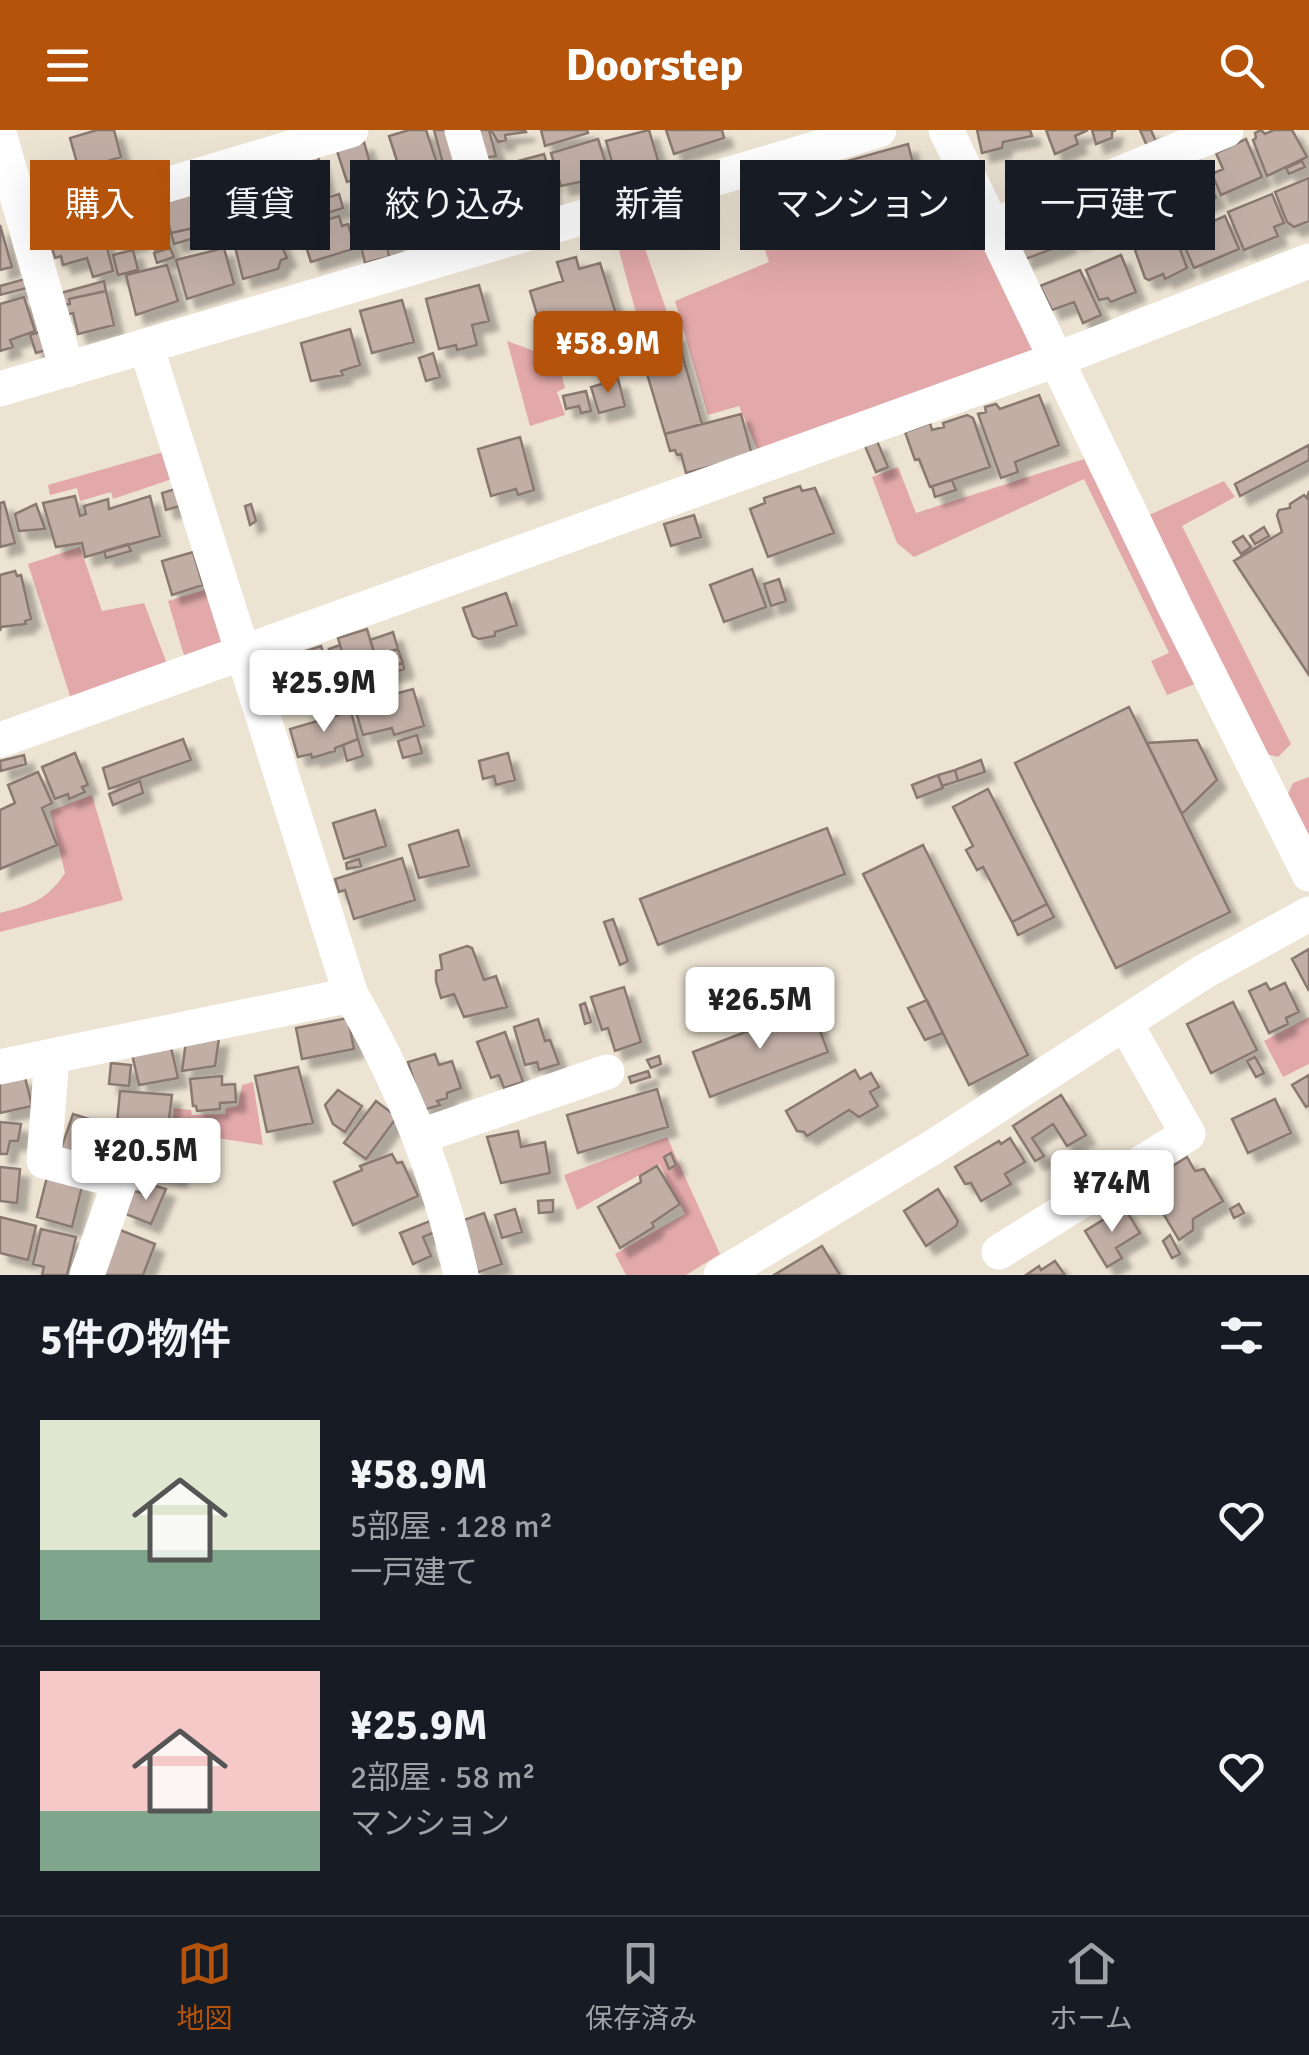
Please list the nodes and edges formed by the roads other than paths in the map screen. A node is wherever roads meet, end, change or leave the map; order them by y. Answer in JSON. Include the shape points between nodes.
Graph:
{"nodes":[{"id":1,"x":352,"y":130,"type":"edge"},
{"id":2,"x":462,"y":130,"type":"edge"},
{"id":3,"x":879,"y":130,"type":"edge"},
{"id":4,"x":946,"y":130,"type":"edge"},
{"id":5,"x":1226,"y":130,"type":"edge"},
{"id":6,"x":0,"y":137,"type":"edge"},
{"id":7,"x":470,"y":160,"type":"edge"},
{"id":8,"x":560,"y":224,"type":"edge"},
{"id":9,"x":993,"y":226,"type":"junction"},
{"id":10,"x":26,"y":227,"type":"junction"},
{"id":11,"x":470,"y":250,"type":"edge"},
{"id":12,"x":1309,"y":261,"type":"edge"},
{"id":13,"x":146,"y":346,"type":"junction"},
{"id":14,"x":1058,"y":359,"type":"junction"},
{"id":15,"x":67,"y":370,"type":"junction"},
{"id":16,"x":0,"y":389,"type":"edge"},
{"id":17,"x":241,"y":652,"type":"junction"},
{"id":18,"x":0,"y":740,"type":"edge"},
{"id":19,"x":1309,"y":874,"type":"edge"},
{"id":20,"x":1309,"y":914,"type":"edge"},
{"id":21,"x":351,"y":995,"type":"junction"},
{"id":22,"x":1125,"y":1023,"type":"junction"},
{"id":23,"x":52,"y":1056,"type":"junction"},
{"id":24,"x":0,"y":1066,"type":"edge"},
{"id":25,"x":607,"y":1072,"type":"dead end"},
{"id":26,"x":421,"y":1136,"type":"junction"},
{"id":27,"x":1000,"y":1252,"type":"dead end"},
{"id":28,"x":87,"y":1275,"type":"edge"},
{"id":29,"x":460,"y":1275,"type":"edge"},
{"id":30,"x":721,"y":1275,"type":"edge"}],
"edges":[{"from":1,"to":10,"type":"street"},
{"from":2,"to":7,"type":"street"},
{"from":3,"to":8,"type":"street"},
{"from":4,"to":9,"type":"street"},
{"from":5,"to":9,"type":"street"},
{"from":6,"to":10,"type":"street"},
{"from":9,"to":14,"type":"street"},
{"from":10,"to":15,"type":"street"},
{"from":11,"to":13,"type":"street"},
{"from":12,"to":14,"type":"street"},
{"from":13,"to":15,"type":"street"},
{"from":13,"to":17,"type":"street"},
{"from":14,"to":17,"type":"street"},
{"from":14,"to":19,"type":"street"},
{"from":15,"to":16,"type":"street"},
{"from":17,"to":18,"type":"street"},
{"from":17,"to":21,"type":"street"},
{"from":20,"to":22,"type":"street"},
{"from":21,"to":23,"type":"street"},
{"from":21,"to":26,"type":"street"},
{"from":22,"to":27,"type":"street","via":[[1188,1134]]},
{"from":22,"to":30,"type":"street"},
{"from":23,"to":24,"type":"street"},
{"from":23,"to":28,"type":"street","via":[[44,1160],[120,1181]]},
{"from":25,"to":26,"type":"street"},
{"from":26,"to":29,"type":"street"}]}
